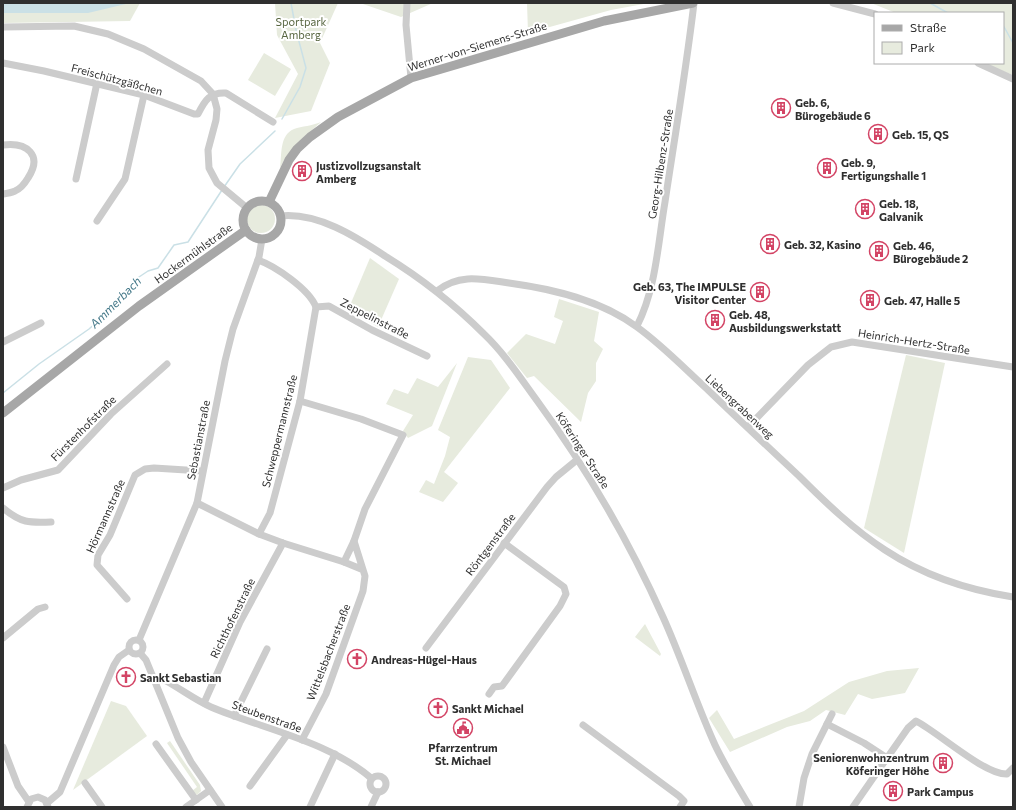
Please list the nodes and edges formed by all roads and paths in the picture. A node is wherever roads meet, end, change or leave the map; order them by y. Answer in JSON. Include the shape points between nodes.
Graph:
{"nodes":[{"id":1,"x":407,"y":3,"type":"edge"},
{"id":2,"x":694,"y":3,"type":"edge"},
{"id":3,"x":833,"y":3,"type":"edge"},
{"id":4,"x":874,"y":14,"type":"edge"},
{"id":5,"x":3,"y":27,"type":"edge"},
{"id":6,"x":3,"y":63,"type":"edge"},
{"id":7,"x":980,"y":64,"type":"edge"},
{"id":8,"x":411,"y":78,"type":"junction"},
{"id":9,"x":1013,"y":79,"type":"edge"},
{"id":10,"x":97,"y":83,"type":"junction"},
{"id":11,"x":213,"y":94,"type":"junction"},
{"id":12,"x":144,"y":95,"type":"junction"},
{"id":13,"x":273,"y":122,"type":"dead end"},
{"id":14,"x":3,"y":144,"type":"edge"},
{"id":15,"x":76,"y":178,"type":"dead end"},
{"id":16,"x":3,"y":194,"type":"edge"},
{"id":17,"x":269,"y":202,"type":"junction"},
{"id":18,"x":247,"y":208,"type":"junction"},
{"id":19,"x":280,"y":216,"type":"junction"},
{"id":20,"x":98,"y":221,"type":"dead end"},
{"id":21,"x":246,"y":230,"type":"junction"},
{"id":22,"x":262,"y":238,"type":"junction"},
{"id":23,"x":258,"y":260,"type":"junction"},
{"id":24,"x":437,"y":292,"type":"junction"},
{"id":25,"x":316,"y":307,"type":"junction"},
{"id":26,"x":41,"y":323,"type":"dead end"},
{"id":27,"x":637,"y":326,"type":"junction"},
{"id":28,"x":3,"y":342,"type":"edge"},
{"id":29,"x":427,"y":356,"type":"dead end"},
{"id":30,"x":167,"y":364,"type":"dead end"},
{"id":31,"x":1013,"y":368,"type":"edge"},
{"id":32,"x":300,"y":401,"type":"junction"},
{"id":33,"x":3,"y":413,"type":"edge"},
{"id":34,"x":748,"y":427,"type":"junction"},
{"id":35,"x":578,"y":459,"type":"junction"},
{"id":36,"x":202,"y":472,"type":"junction"},
{"id":37,"x":3,"y":488,"type":"edge"},
{"id":38,"x":197,"y":503,"type":"junction"},
{"id":39,"x":3,"y":508,"type":"edge"},
{"id":40,"x":51,"y":522,"type":"dead end"},
{"id":41,"x":259,"y":534,"type":"junction"},
{"id":42,"x":354,"y":541,"type":"junction"},
{"id":43,"x":504,"y":543,"type":"junction"},
{"id":44,"x":283,"y":544,"type":"junction"},
{"id":45,"x":344,"y":562,"type":"junction"},
{"id":46,"x":361,"y":569,"type":"junction"},
{"id":47,"x":1013,"y":598,"type":"edge"},
{"id":48,"x":127,"y":599,"type":"dead end"},
{"id":49,"x":45,"y":607,"type":"dead end"},
{"id":50,"x":3,"y":638,"type":"edge"},
{"id":51,"x":139,"y":640,"type":"junction"},
{"id":52,"x":426,"y":648,"type":"dead end"},
{"id":53,"x":267,"y":649,"type":"dead end"},
{"id":54,"x":129,"y":650,"type":"junction"},
{"id":55,"x":140,"y":653,"type":"junction"},
{"id":56,"x":154,"y":680,"type":"junction"},
{"id":57,"x":489,"y":694,"type":"dead end"},
{"id":58,"x":204,"y":703,"type":"junction"},
{"id":59,"x":832,"y":714,"type":"dead end"},
{"id":60,"x":234,"y":716,"type":"junction"},
{"id":61,"x":827,"y":724,"type":"junction"},
{"id":62,"x":583,"y":725,"type":"dead end"},
{"id":63,"x":287,"y":735,"type":"junction"},
{"id":64,"x":302,"y":740,"type":"junction"},
{"id":65,"x":156,"y":744,"type":"dead end"},
{"id":66,"x":3,"y":747,"type":"edge"},
{"id":67,"x":335,"y":754,"type":"junction"},
{"id":68,"x":4,"y":756,"type":"edge"},
{"id":69,"x":887,"y":758,"type":"junction"},
{"id":70,"x":1013,"y":768,"type":"edge"},
{"id":71,"x":371,"y":778,"type":"junction"},
{"id":72,"x":84,"y":783,"type":"dead end"},
{"id":73,"x":250,"y":786,"type":"dead end"},
{"id":74,"x":210,"y":790,"type":"junction"},
{"id":75,"x":378,"y":792,"type":"junction"},
{"id":76,"x":196,"y":800,"type":"junction"},
{"id":77,"x":28,"y":804,"type":"edge"},
{"id":78,"x":47,"y":805,"type":"edge"},
{"id":79,"x":102,"y":807,"type":"edge"},
{"id":80,"x":186,"y":807,"type":"edge"},
{"id":81,"x":222,"y":807,"type":"edge"},
{"id":82,"x":310,"y":807,"type":"edge"},
{"id":83,"x":371,"y":807,"type":"edge"},
{"id":84,"x":680,"y":807,"type":"edge"},
{"id":85,"x":750,"y":807,"type":"edge"},
{"id":86,"x":799,"y":807,"type":"edge"},
{"id":87,"x":852,"y":807,"type":"edge"}],
"edges":[{"from":1,"to":8,"type":"street","via":[[406,25]]},
{"from":2,"to":8,"type":"main road","name":"Werner-von-Siemens-Straße","via":[[604,21]]},
{"from":2,"to":27,"type":"street","name":"Georg-Hilbenz-Straße","via":[[683,91],[654,271]]},
{"from":3,"to":4,"type":"street"},
{"from":5,"to":11,"type":"street","via":[[74,26],[118,37],[201,80]]},
{"from":6,"to":10,"type":"street","name":"Freischützgäßchen"},
{"from":7,"to":9,"type":"street"},
{"from":8,"to":17,"type":"main road","name":"Werner-von-Siemens-Straße","via":[[338,117],[310,137],[289,160]]},
{"from":10,"to":12,"type":"street","name":"Freischützgäßchen"},
{"from":10,"to":15,"type":"street"},
{"from":11,"to":12,"type":"street","name":"Freischützgäßchen","via":[[205,101],[198,114]]},
{"from":11,"to":13,"type":"street","via":[[226,93]]},
{"from":11,"to":18,"type":"street","via":[[217,109],[208,150],[209,168],[217,183]]},
{"from":12,"to":20,"type":"street","via":[[135,145],[125,179]]},
{"from":14,"to":16,"type":"street","via":[[15,143],[24,146],[32,153],[34,164],[34,169],[25,183],[16,191]]},
{"from":17,"to":18,"type":"main road","via":[[257,201]]},
{"from":17,"to":19,"type":"main road","via":[[278,210]]},
{"from":18,"to":21,"type":"main road","via":[[243,216]]},
{"from":19,"to":22,"type":"main road","via":[[276,231]]},
{"from":19,"to":24,"type":"street","name":"Köferinger Straße","via":[[303,216],[331,226],[378,251]]},
{"from":21,"to":22,"type":"main road","via":[[255,237]]},
{"from":21,"to":33,"type":"main road","name":"Hockermühlstraße","via":[[139,306]]},
{"from":22,"to":23,"type":"street","name":"Sebastianstraße"},
{"from":23,"to":25,"type":"street","via":[[282,273],[310,297]]},
{"from":23,"to":36,"type":"street","name":"Sebastianstraße","via":[[233,329]]},
{"from":24,"to":27,"type":"street","name":"Liebengrabenweg","via":[[455,280],[470,277],[542,288],[572,295],[603,307]]},
{"from":24,"to":35,"type":"street","name":"Köferinger Straße","via":[[462,312],[494,344]]},
{"from":25,"to":29,"type":"street","name":"Zeppelinstraße","via":[[329,306]]},
{"from":25,"to":32,"type":"street","name":"Schweppermannstraße"},
{"from":26,"to":28,"type":"street"},
{"from":27,"to":34,"type":"street","name":"Liebengrabenweg"},
{"from":30,"to":37,"type":"street","name":"Fürstenhofstraße","via":[[111,414],[58,470],[21,480]]},
{"from":31,"to":34,"type":"street","name":"Heinrich-Hertz-Straße","via":[[852,342],[831,347],[808,365]]},
{"from":32,"to":41,"type":"street","name":"Schweppermannstraße","via":[[270,513]]},
{"from":32,"to":42,"type":"street","via":[[403,435],[365,509]]},
{"from":34,"to":47,"type":"street","name":"Liebengrabenweg","via":[[839,515],[885,550],[921,570],[960,586]]},
{"from":35,"to":43,"type":"street","name":"Röntgenstraße","via":[[547,487]]},
{"from":35,"to":85,"type":"street","name":"Köferinger Straße","via":[[635,559],[663,617],[715,744]]},
{"from":36,"to":38,"type":"street","name":"Sebastianstraße"},
{"from":36,"to":48,"type":"street","name":"Hörmannstraße","via":[[154,468],[145,469],[135,475],[110,535],[98,555],[97,565]]},
{"from":38,"to":41,"type":"street"},
{"from":38,"to":51,"type":"street","name":"Sebastianstraße"},
{"from":39,"to":40,"type":"street","via":[[11,515],[29,523]]},
{"from":41,"to":44,"type":"street"},
{"from":42,"to":45,"type":"street"},
{"from":42,"to":46,"type":"street","name":"Wittelsbacherstraße"},
{"from":43,"to":52,"type":"street","name":"Röntgenstraße"},
{"from":43,"to":57,"type":"street","via":[[564,587],[566,594],[502,686],[494,687]]},
{"from":44,"to":45,"type":"street"},
{"from":44,"to":58,"type":"street","name":"Richthofenstraße","via":[[240,622]]},
{"from":45,"to":46,"type":"street"},
{"from":46,"to":64,"type":"street","name":"Wittelsbacherstraße","via":[[365,576],[356,610],[326,694]]},
{"from":49,"to":50,"type":"street","via":[[38,609]]},
{"from":51,"to":54,"type":"street","via":[[130,642]]},
{"from":51,"to":55,"type":"street","via":[[143,647]]},
{"from":53,"to":60,"type":"street"},
{"from":54,"to":55,"type":"street","via":[[135,654]]},
{"from":54,"to":78,"type":"street","via":[[119,657],[114,665],[60,792]]},
{"from":55,"to":56,"type":"street","via":[[146,660]]},
{"from":56,"to":58,"type":"street","name":"Steubenstraße","via":[[166,681]]},
{"from":56,"to":74,"type":"street","via":[[178,738]]},
{"from":58,"to":60,"type":"street","name":"Steubenstraße"},
{"from":59,"to":61,"type":"street"},
{"from":60,"to":63,"type":"street","name":"Steubenstraße"},
{"from":61,"to":69,"type":"street"},
{"from":61,"to":86,"type":"street","via":[[812,754],[804,778]]},
{"from":62,"to":84,"type":"street","via":[[679,796],[684,801]]},
{"from":63,"to":64,"type":"street","name":"Steubenstraße"},
{"from":63,"to":73,"type":"street"},
{"from":64,"to":67,"type":"street","name":"Steubenstraße"},
{"from":65,"to":76,"type":"street"},
{"from":66,"to":68,"type":"street"},
{"from":67,"to":71,"type":"street","name":"Steubenstraße"},
{"from":67,"to":82,"type":"street"},
{"from":68,"to":77,"type":"street"},
{"from":69,"to":70,"type":"street","via":[[916,721],[991,770],[1007,774]]},
{"from":69,"to":87,"type":"street"},
{"from":71,"to":75,"type":"street","via":[[370,787]]},
{"from":71,"to":75,"type":"street","via":[[378,775],[385,779],[385,788]]},
{"from":72,"to":79,"type":"street"},
{"from":74,"to":76,"type":"street"},
{"from":74,"to":81,"type":"street"},
{"from":75,"to":83,"type":"street"},
{"from":76,"to":80,"type":"street"},
{"from":77,"to":78,"type":"street","via":[[38,797]]}]}
